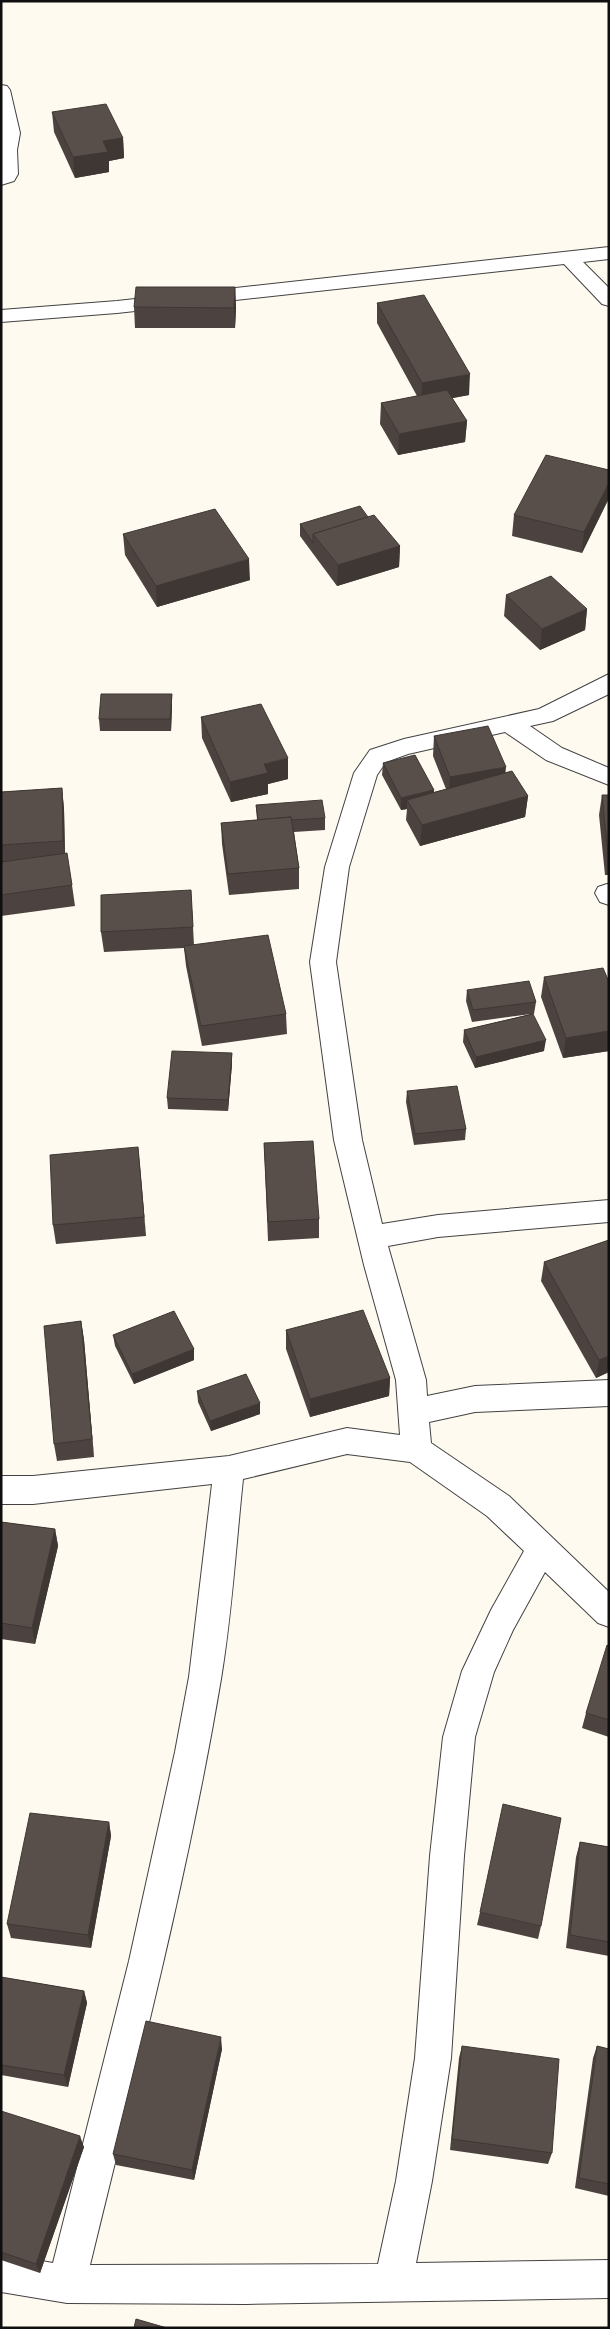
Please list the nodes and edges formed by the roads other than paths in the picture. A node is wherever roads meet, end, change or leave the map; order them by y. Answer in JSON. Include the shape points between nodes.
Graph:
{"nodes":[{"id":1,"x":1,"y":90,"type":"edge"},
{"id":2,"x":1,"y":180,"type":"edge"},
{"id":3,"x":609,"y":253,"type":"edge"},
{"id":4,"x":568,"y":257,"type":"junction"},
{"id":5,"x":609,"y":300,"type":"edge"},
{"id":6,"x":1,"y":316,"type":"edge"},
{"id":7,"x":609,"y":682,"type":"edge"},
{"id":8,"x":509,"y":723,"type":"junction"},
{"id":9,"x":609,"y":777,"type":"edge"},
{"id":10,"x":609,"y":1211,"type":"edge"},
{"id":11,"x":371,"y":1237,"type":"junction"},
{"id":12,"x":609,"y":1393,"type":"edge"},
{"id":13,"x":413,"y":1412,"type":"junction"},
{"id":14,"x":416,"y":1450,"type":"junction"},
{"id":15,"x":229,"y":1468,"type":"junction"},
{"id":16,"x":1,"y":1490,"type":"edge"},
{"id":17,"x":542,"y":1548,"type":"junction"},
{"id":18,"x":609,"y":1613,"type":"edge"},
{"id":19,"x":1,"y":2273,"type":"edge"},
{"id":20,"x":609,"y":2279,"type":"edge"},
{"id":21,"x":393,"y":2283,"type":"junction"},
{"id":22,"x":67,"y":2284,"type":"junction"}],
"edges":[{"from":1,"to":2,"type":"street","via":[[11,133],[9,174]]},
{"from":3,"to":4,"type":"street"},
{"from":4,"to":5,"type":"street"},
{"from":4,"to":6,"type":"street","via":[[126,306]]},
{"from":7,"to":8,"type":"street","via":[[545,715]]},
{"from":8,"to":9,"type":"street","via":[[554,754]]},
{"from":8,"to":11,"type":"street","via":[[404,746],[378,756],[366,774],[338,867],[323,962],[348,1140]]},
{"from":10,"to":11,"type":"street","via":[[438,1226]]},
{"from":11,"to":13,"type":"street","via":[[411,1380]]},
{"from":12,"to":13,"type":"street","via":[[475,1399]]},
{"from":13,"to":14,"type":"street"},
{"from":14,"to":15,"type":"street","via":[[347,1441]]},
{"from":14,"to":17,"type":"street","via":[[498,1506]]},
{"from":15,"to":16,"type":"street","via":[[33,1490]]},
{"from":15,"to":22,"type":"street","via":[[205,1677],[191,1752],[146,1960]]},
{"from":17,"to":18,"type":"street"},
{"from":17,"to":21,"type":"street","via":[[478,1671],[459,1737],[433,2058],[414,2181]]},
{"from":19,"to":22,"type":"street"},
{"from":20,"to":21,"type":"street"},
{"from":21,"to":22,"type":"street","via":[[246,2286]]}]}
